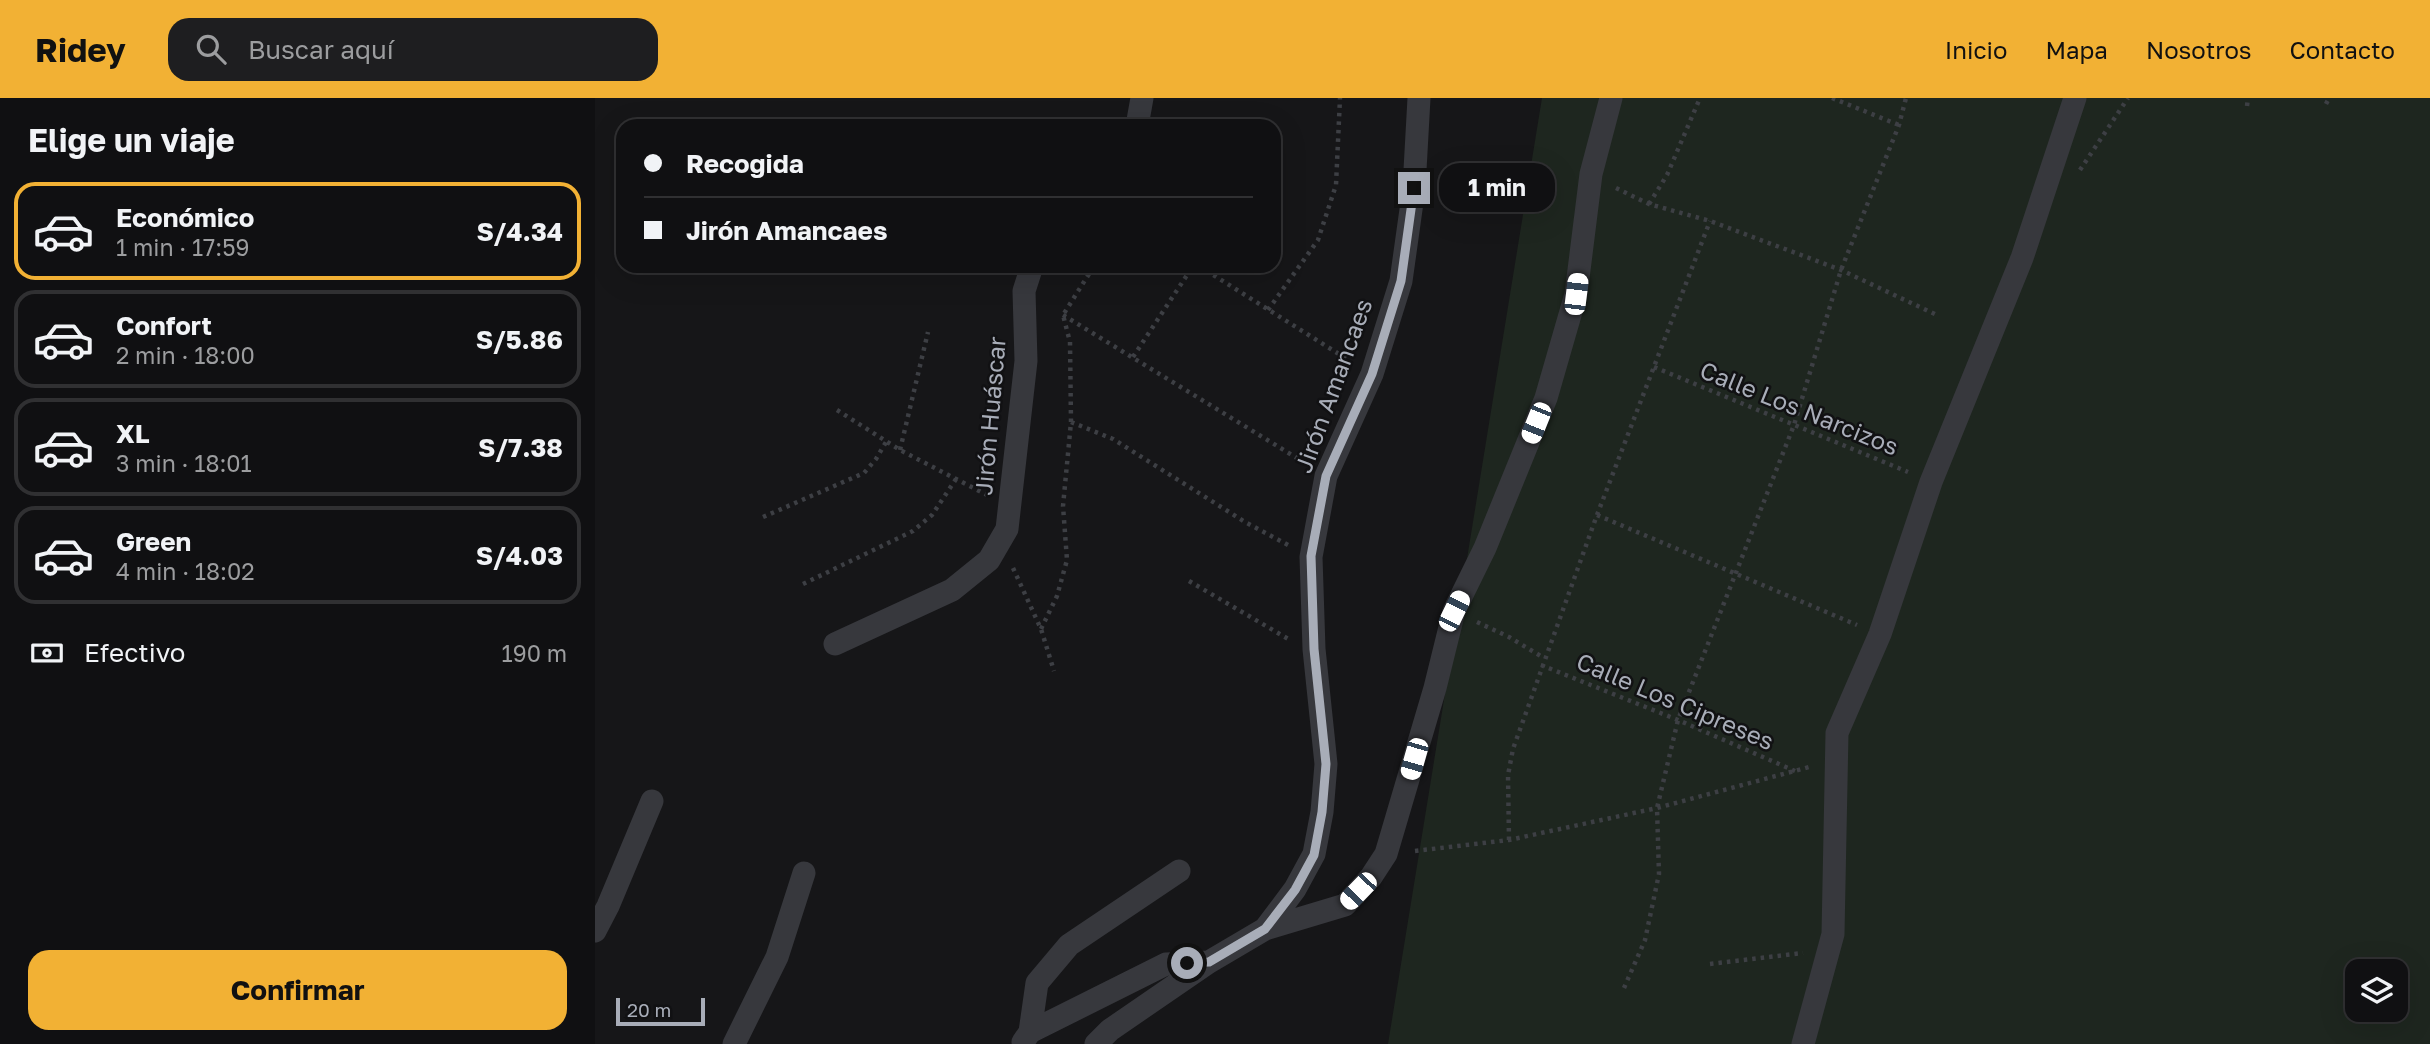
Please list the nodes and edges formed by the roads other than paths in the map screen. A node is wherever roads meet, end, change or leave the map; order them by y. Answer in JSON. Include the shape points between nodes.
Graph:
{"nodes":[{"id":1,"x":1142,"y":98,"type":"edge"},
{"id":2,"x":1419,"y":98,"type":"edge"},
{"id":3,"x":1611,"y":98,"type":"edge"},
{"id":4,"x":2074,"y":98,"type":"edge"},
{"id":5,"x":1138,"y":119,"type":"edge"},
{"id":6,"x":1030,"y":273,"type":"edge"},
{"id":7,"x":835,"y":644,"type":"dead end"},
{"id":8,"x":652,"y":801,"type":"dead end"},
{"id":9,"x":1179,"y":871,"type":"dead end"},
{"id":10,"x":804,"y":873,"type":"dead end"},
{"id":11,"x":1265,"y":929,"type":"junction"},
{"id":12,"x":595,"y":930,"type":"edge"},
{"id":13,"x":1209,"y":962,"type":"junction"},
{"id":14,"x":1025,"y":1038,"type":"edge"},
{"id":15,"x":734,"y":1044,"type":"edge"},
{"id":16,"x":1097,"y":1044,"type":"edge"},
{"id":17,"x":1803,"y":1044,"type":"edge"}],
"edges":[{"from":1,"to":5,"type":"street"},
{"from":2,"to":11,"type":"street","name":"Jirón Amancaes","via":[[1414,188],[1401,281],[1372,374],[1326,476],[1311,556],[1314,649],[1326,764],[1322,812],[1314,855]]},
{"from":3,"to":11,"type":"street","via":[[1591,174],[1576,294],[1546,398],[1454,611],[1386,854],[1345,905]]},
{"from":4,"to":17,"type":"street","via":[[2022,258],[1931,482],[1880,634],[1837,733],[1833,934]]},
{"from":6,"to":7,"type":"street","name":"Jirón Huáscar","via":[[1024,291],[1026,360],[1008,518],[989,560],[952,590]]},
{"from":8,"to":12,"type":"street"},
{"from":9,"to":14,"type":"street","via":[[1069,945],[1037,983]]},
{"from":10,"to":15,"type":"street","via":[[777,957]]},
{"from":11,"to":13,"type":"street"},
{"from":13,"to":14,"type":"street","via":[[1166,964]]},
{"from":13,"to":16,"type":"street"}]}
